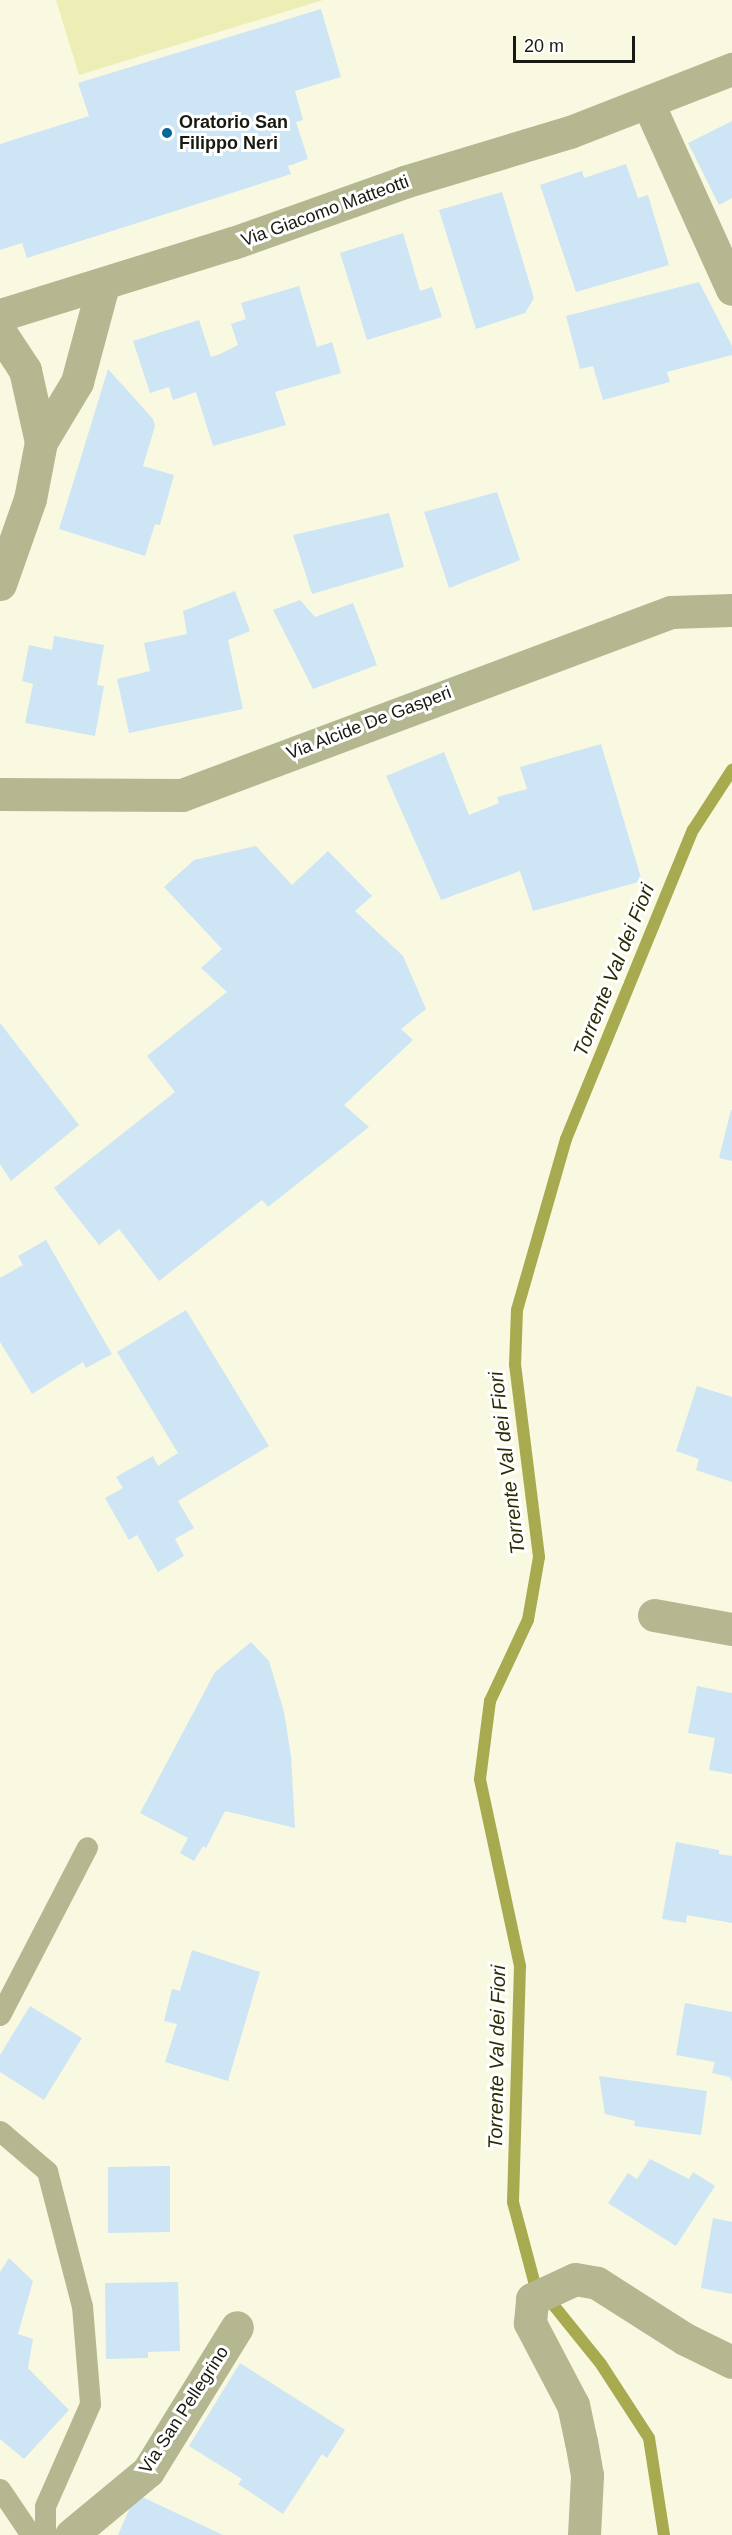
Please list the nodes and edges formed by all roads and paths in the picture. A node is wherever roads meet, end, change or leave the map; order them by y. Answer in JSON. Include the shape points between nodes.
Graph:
{"nodes":[{"id":1,"x":732,"y":69,"type":"edge"},
{"id":2,"x":648,"y":103,"type":"junction"},
{"id":3,"x":103,"y":285,"type":"junction"},
{"id":4,"x":732,"y":288,"type":"edge"},
{"id":5,"x":0,"y":315,"type":"edge"},
{"id":6,"x":0,"y":332,"type":"edge"},
{"id":7,"x":41,"y":442,"type":"junction"},
{"id":8,"x":0,"y":584,"type":"edge"},
{"id":9,"x":732,"y":610,"type":"edge"},
{"id":10,"x":0,"y":794,"type":"edge"},
{"id":11,"x":654,"y":1615,"type":"dead end"},
{"id":12,"x":732,"y":1629,"type":"edge"},
{"id":13,"x":87,"y":1847,"type":"dead end"},
{"id":14,"x":0,"y":2015,"type":"edge"},
{"id":15,"x":0,"y":2132,"type":"edge"},
{"id":16,"x":237,"y":2328,"type":"dead end"},
{"id":17,"x":732,"y":2362,"type":"edge"},
{"id":18,"x":0,"y":2489,"type":"edge"},
{"id":19,"x":30,"y":2535,"type":"edge"},
{"id":20,"x":45,"y":2535,"type":"edge"},
{"id":21,"x":71,"y":2535,"type":"edge"},
{"id":22,"x":584,"y":2535,"type":"edge"}],
"edges":[{"from":1,"to":2,"type":"street","name":"Via Giacomo Matteotti"},
{"from":2,"to":3,"type":"street","name":"Via Giacomo Matteotti"},
{"from":2,"to":4,"type":"street"},
{"from":3,"to":5,"type":"street","name":"Via Giacomo Matteotti"},
{"from":3,"to":7,"type":"street","via":[[77,382]]},
{"from":6,"to":7,"type":"street","via":[[25,370]]},
{"from":7,"to":8,"type":"street","via":[[30,499]]},
{"from":9,"to":10,"type":"street","name":"Via Alcide De Gasperi","via":[[671,612],[182,795]]},
{"from":11,"to":12,"type":"street"},
{"from":13,"to":14,"type":"lane"},
{"from":15,"to":20,"type":"lane","via":[[46,2171],[82,2306],[90,2404],[45,2506]]},
{"from":16,"to":21,"type":"street","name":"Via San Pellegrino","via":[[148,2471]]},
{"from":17,"to":22,"type":"street","via":[[685,2339],[597,2283],[575,2279],[544,2292],[530,2323],[573,2405],[587,2475]]},
{"from":18,"to":19,"type":"lane"}]}
